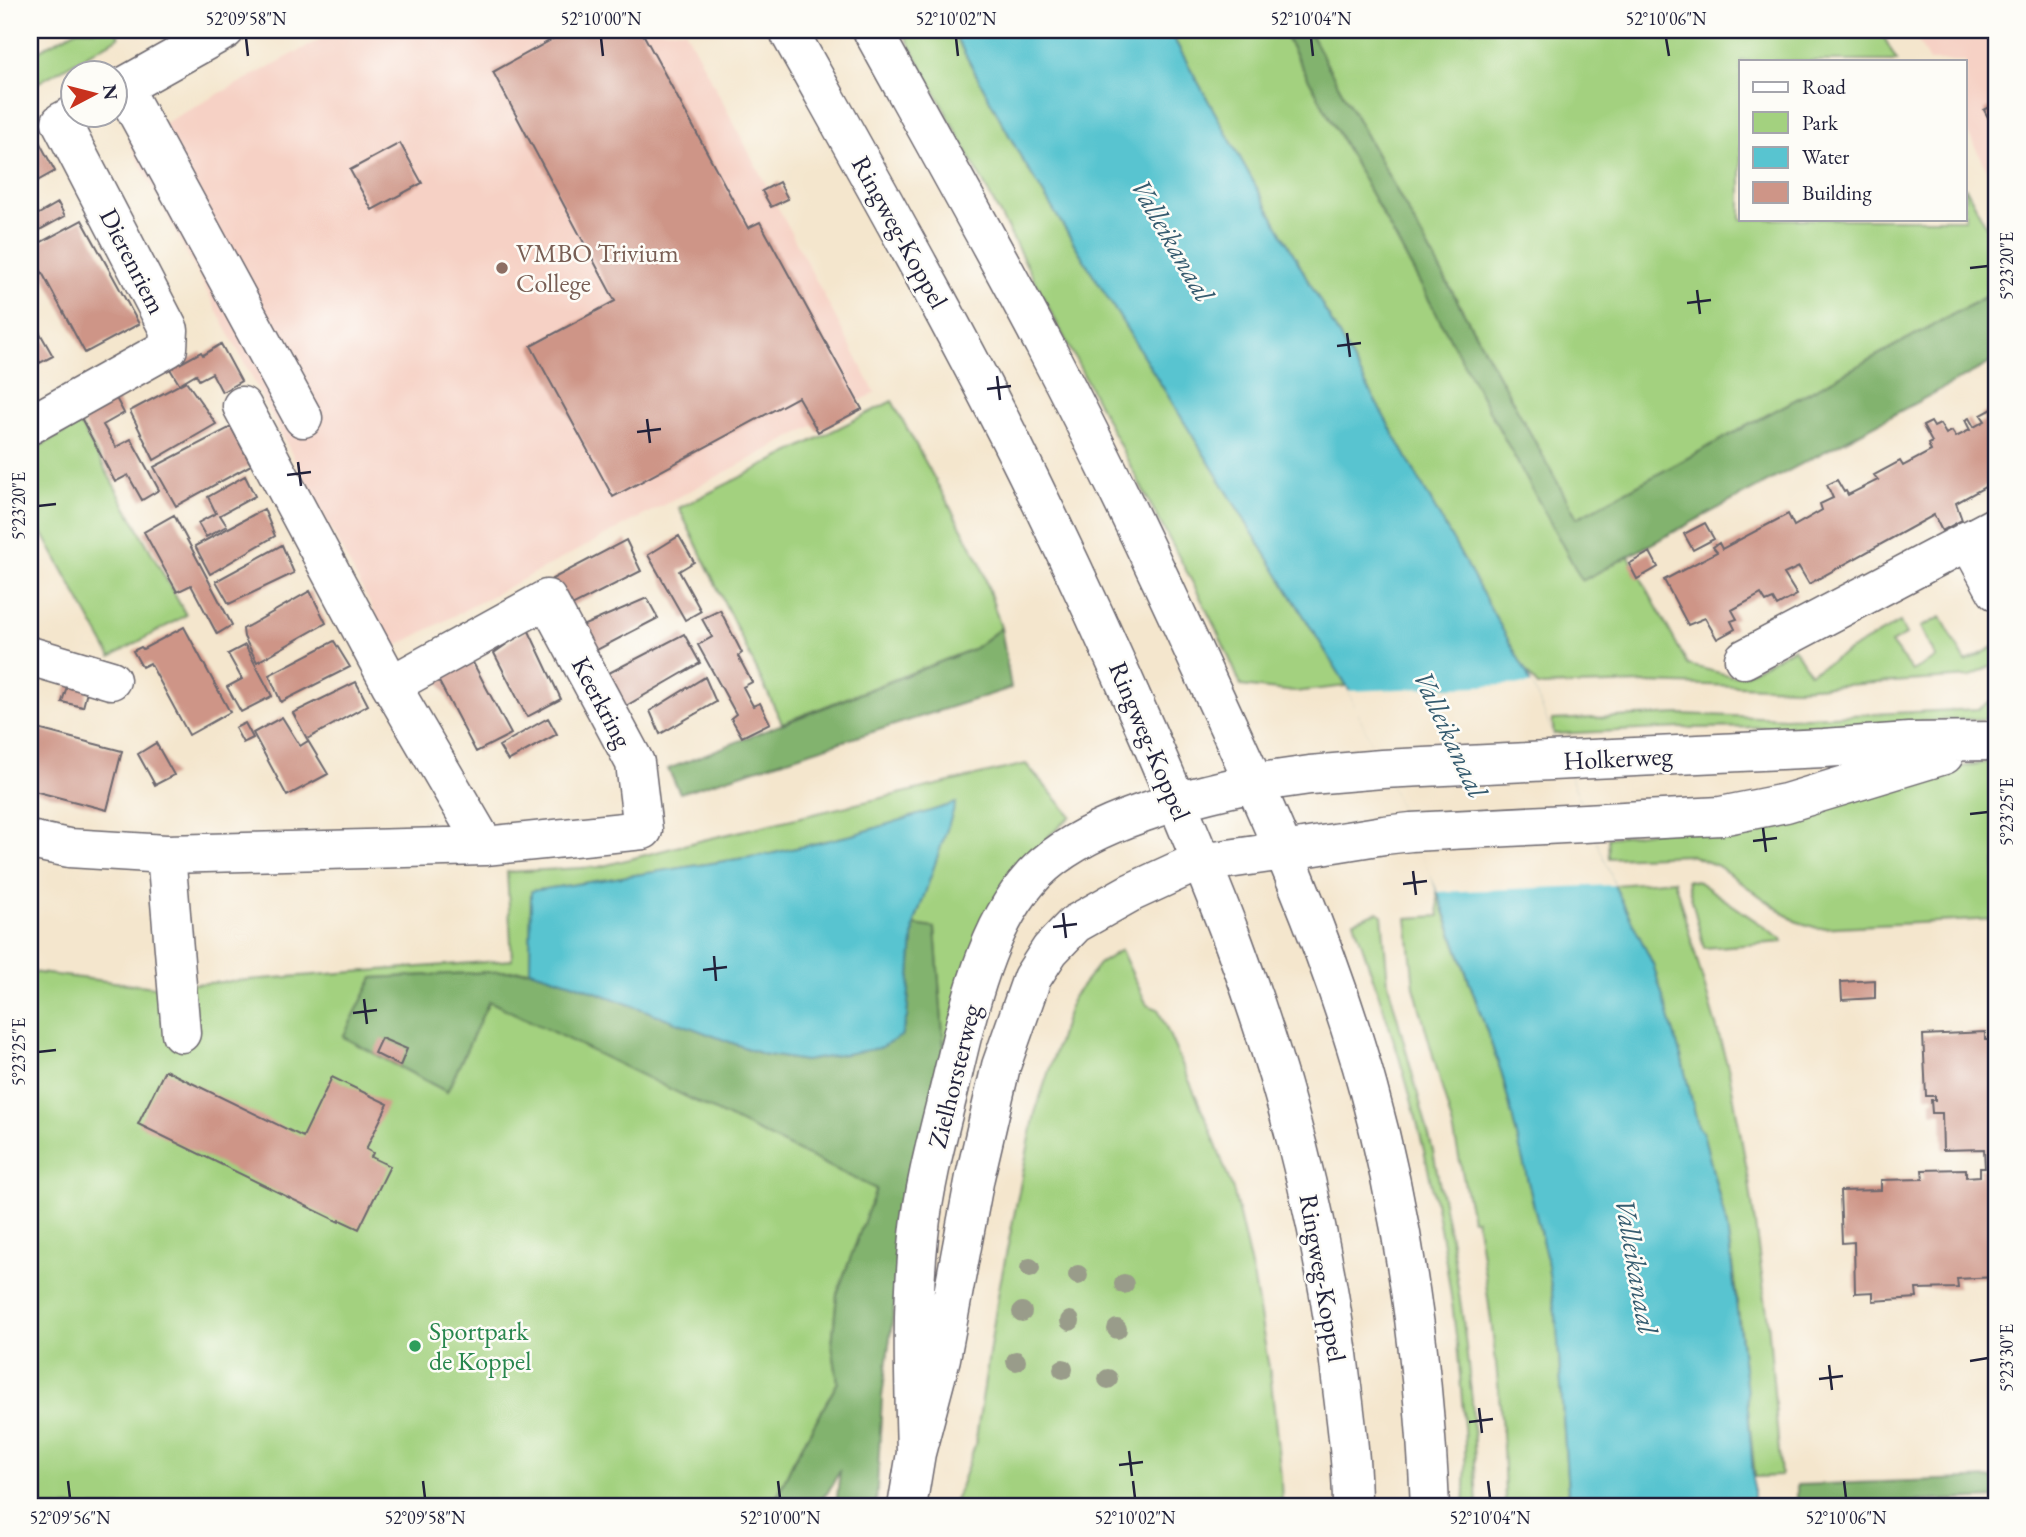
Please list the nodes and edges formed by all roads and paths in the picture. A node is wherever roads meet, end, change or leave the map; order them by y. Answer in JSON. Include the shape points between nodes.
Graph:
{"nodes":[{"id":1,"x":225,"y":30,"type":"edge"},
{"id":2,"x":788,"y":30,"type":"edge"},
{"id":3,"x":872,"y":30,"type":"edge"},
{"id":4,"x":170,"y":43,"type":"edge"},
{"id":5,"x":130,"y":79,"type":"edge"},
{"id":6,"x":130,"y":109,"type":"edge"},
{"id":7,"x":65,"y":130,"type":"edge"},
{"id":8,"x":242,"y":406,"type":"dead end"},
{"id":9,"x":303,"y":418,"type":"dead end"},
{"id":10,"x":30,"y":425,"type":"edge"},
{"id":11,"x":1982,"y":533,"type":"edge"},
{"id":12,"x":1996,"y":591,"type":"edge"},
{"id":13,"x":30,"y":656,"type":"edge"},
{"id":14,"x":1744,"y":659,"type":"dead end"},
{"id":15,"x":111,"y":680,"type":"dead end"},
{"id":16,"x":391,"y":685,"type":"junction"},
{"id":17,"x":1989,"y":742,"type":"edge"},
{"id":18,"x":1254,"y":783,"type":"junction"},
{"id":19,"x":1177,"y":801,"type":"junction"},
{"id":20,"x":30,"y":840,"type":"edge"},
{"id":21,"x":485,"y":846,"type":"junction"},
{"id":22,"x":1284,"y":851,"type":"junction"},
{"id":23,"x":166,"y":854,"type":"junction"},
{"id":24,"x":1202,"y":863,"type":"junction"},
{"id":25,"x":181,"y":1034,"type":"dead end"},
{"id":26,"x":916,"y":1453,"type":"junction"},
{"id":27,"x":907,"y":1507,"type":"edge"},
{"id":28,"x":1352,"y":1507,"type":"edge"},
{"id":29,"x":1430,"y":1507,"type":"edge"}],
"edges":[{"from":1,"to":4,"type":"main road"},
{"from":2,"to":19,"type":"main road","name":"Ringweg-Koppel","via":[[1009,436]]},
{"from":3,"to":18,"type":"main road","via":[[1045,346],[1139,531]]},
{"from":4,"to":5,"type":"main road"},
{"from":6,"to":9,"type":"main road"},
{"from":7,"to":10,"type":"main road","name":"Dierenriem","via":[[169,330],[168,348]]},
{"from":8,"to":16,"type":"main road"},
{"from":11,"to":12,"type":"main road"},
{"from":11,"to":14,"type":"main road"},
{"from":13,"to":15,"type":"main road"},
{"from":16,"to":21,"type":"main road"},
{"from":16,"to":21,"type":"main road","name":"Keerkring","via":[[547,599],[635,763],[643,830]]},
{"from":17,"to":18,"type":"main road","name":"Holkerweg","via":[[1909,742],[1382,769]]},
{"from":17,"to":22,"type":"main road","name":"Holkerweg","via":[[1756,810],[1721,816],[1411,832]]},
{"from":18,"to":19,"type":"main road","name":"Zielhorsterweg"},
{"from":18,"to":22,"type":"main road"},
{"from":19,"to":24,"type":"main road","name":"Ringweg-Koppel"},
{"from":19,"to":26,"type":"main road","name":"Zielhorsterweg","via":[[1101,829],[1059,853],[1019,894],[989,952],[966,1024],[924,1197],[916,1273]]},
{"from":20,"to":23,"type":"main road","name":"Keerkring","via":[[69,848]]},
{"from":21,"to":23,"type":"main road","name":"Keerkring"},
{"from":22,"to":24,"type":"main road","name":"Zielhorsterweg"},
{"from":22,"to":29,"type":"main road","via":[[1351,1030],[1395,1196],[1413,1299]]},
{"from":23,"to":25,"type":"main road"},
{"from":24,"to":26,"type":"main road","name":"Zielhorsterweg","via":[[1184,867],[1075,924],[1032,978],[1001,1066],[941,1359]]},
{"from":24,"to":28,"type":"main road","name":"Ringweg-Koppel","via":[[1270,1051],[1321,1246],[1338,1348]]},
{"from":26,"to":27,"type":"main road","name":"Zielhorsterweg"}]}
